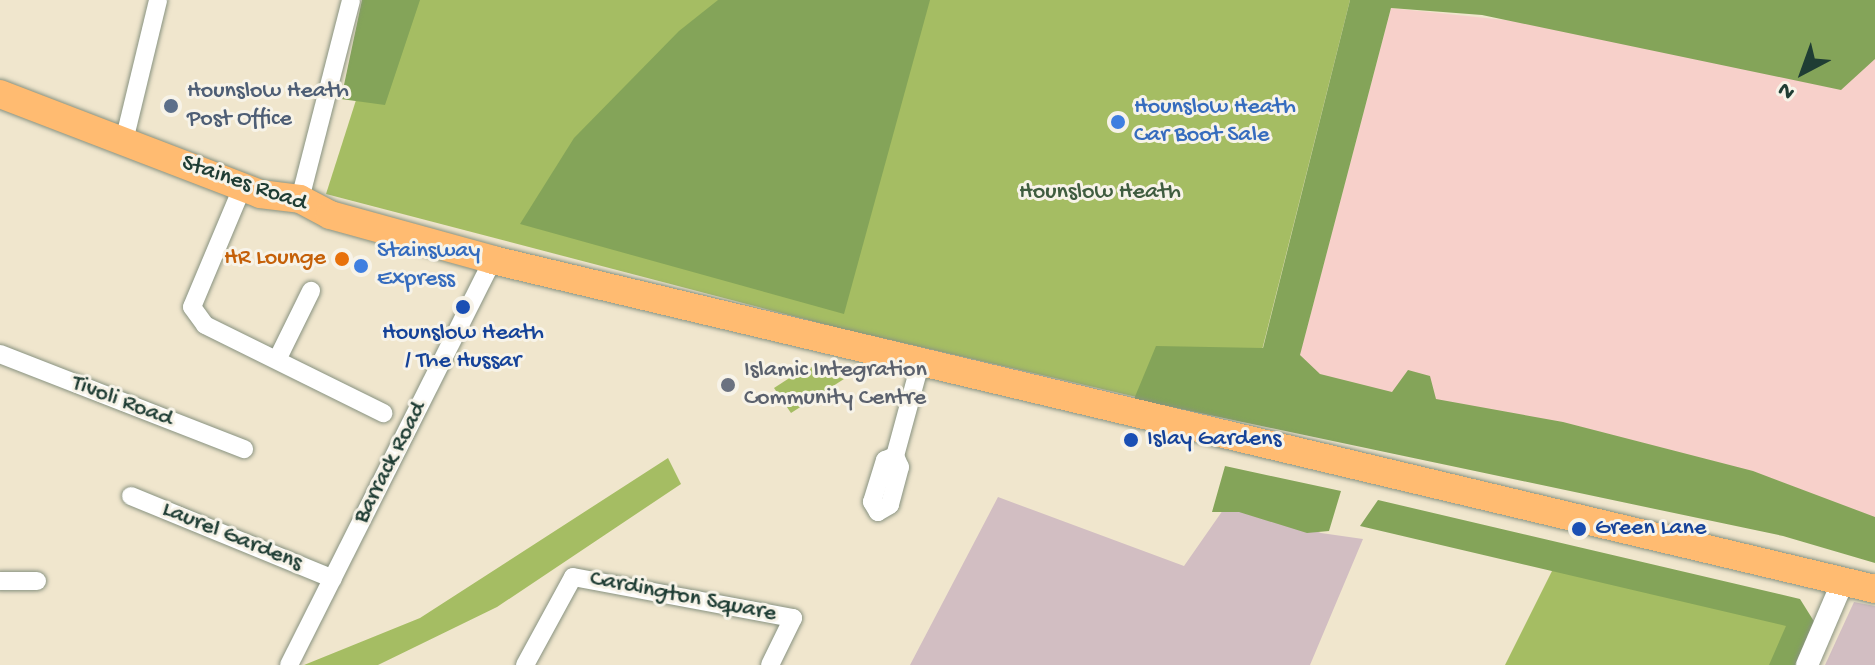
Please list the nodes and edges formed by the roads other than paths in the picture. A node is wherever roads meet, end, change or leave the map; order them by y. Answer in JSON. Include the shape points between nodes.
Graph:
{"nodes":[{"id":1,"x":158,"y":0,"type":"edge"},
{"id":2,"x":351,"y":0,"type":"edge"},
{"id":3,"x":0,"y":94,"type":"edge"},
{"id":4,"x":124,"y":141,"type":"junction"},
{"id":5,"x":242,"y":188,"type":"junction"},
{"id":6,"x":300,"y":199,"type":"junction"},
{"id":7,"x":493,"y":260,"type":"junction"},
{"id":8,"x":311,"y":291,"type":"dead end"},
{"id":9,"x":0,"y":354,"type":"edge"},
{"id":10,"x":278,"y":358,"type":"junction"},
{"id":11,"x":920,"y":364,"type":"junction"},
{"id":12,"x":383,"y":413,"type":"dead end"},
{"id":13,"x":244,"y":449,"type":"dead end"},
{"id":14,"x":895,"y":456,"type":"dead end"},
{"id":15,"x":131,"y":496,"type":"dead end"},
{"id":16,"x":333,"y":579,"type":"junction"},
{"id":17,"x":0,"y":581,"type":"edge"},
{"id":18,"x":37,"y":581,"type":"dead end"},
{"id":19,"x":1843,"y":581,"type":"junction"},
{"id":20,"x":1875,"y":589,"type":"edge"},
{"id":21,"x":289,"y":665,"type":"edge"},
{"id":22,"x":525,"y":665,"type":"edge"},
{"id":23,"x":770,"y":665,"type":"edge"},
{"id":24,"x":1807,"y":665,"type":"edge"}],
"edges":[{"from":1,"to":4,"type":"street"},
{"from":2,"to":6,"type":"street"},
{"from":3,"to":4,"type":"main road","name":"Staines Road"},
{"from":4,"to":5,"type":"main road","name":"Staines Road"},
{"from":5,"to":6,"type":"main road","name":"Staines Road"},
{"from":5,"to":10,"type":"street","via":[[192,307],[205,325]]},
{"from":6,"to":7,"type":"main road","name":"Staines Road","via":[[330,215]]},
{"from":7,"to":11,"type":"main road","name":"Staines Road"},
{"from":7,"to":16,"type":"street","name":"Barrack Road"},
{"from":8,"to":10,"type":"street"},
{"from":9,"to":13,"type":"street","name":"Tivoli Road"},
{"from":10,"to":12,"type":"street"},
{"from":11,"to":14,"type":"street"},
{"from":11,"to":19,"type":"main road"},
{"from":15,"to":16,"type":"street","name":"Laurel Gardens"},
{"from":16,"to":21,"type":"street","name":"Barrack Road"},
{"from":17,"to":18,"type":"street"},
{"from":19,"to":20,"type":"main road"},
{"from":19,"to":24,"type":"street"},
{"from":22,"to":23,"type":"street","name":"Cardington Square","via":[[573,577],[793,618]]}]}
